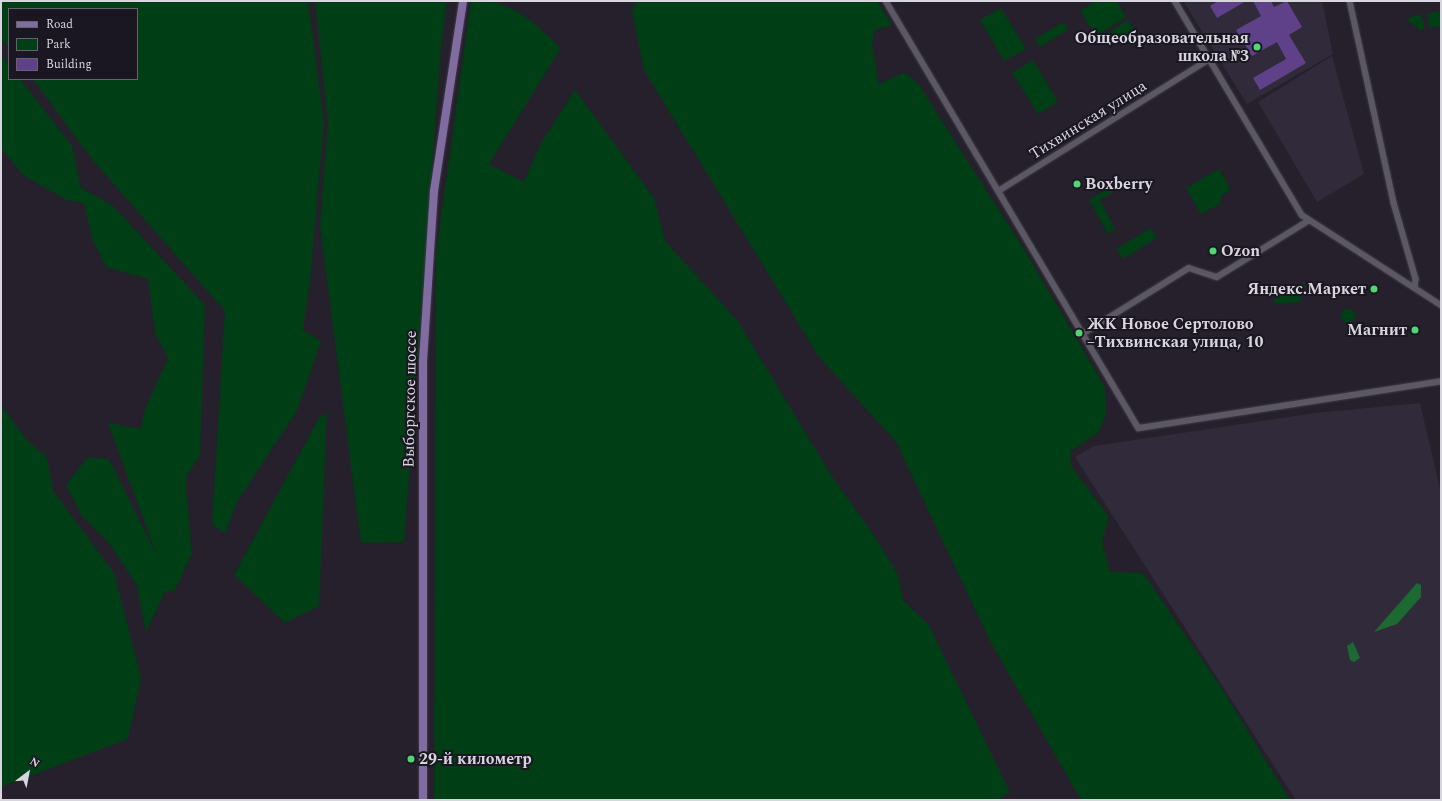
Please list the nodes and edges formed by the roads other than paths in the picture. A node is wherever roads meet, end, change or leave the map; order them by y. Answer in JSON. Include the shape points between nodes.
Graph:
{"nodes":[{"id":1,"x":463,"y":1,"type":"edge"},
{"id":2,"x":886,"y":1,"type":"edge"},
{"id":3,"x":1175,"y":1,"type":"edge"},
{"id":4,"x":1350,"y":1,"type":"edge"},
{"id":5,"x":1210,"y":59,"type":"junction"},
{"id":6,"x":1000,"y":190,"type":"junction"},
{"id":7,"x":1308,"y":221,"type":"junction"},
{"id":8,"x":1415,"y":288,"type":"junction"},
{"id":9,"x":1441,"y":305,"type":"edge"},
{"id":10,"x":1084,"y":333,"type":"junction"},
{"id":11,"x":1441,"y":381,"type":"edge"},
{"id":12,"x":423,"y":800,"type":"edge"}],
"edges":[{"from":1,"to":12,"type":"main road","name":"Выборгское шоссе","via":[[434,192],[423,354]]},
{"from":2,"to":6,"type":"street"},
{"from":3,"to":5,"type":"street"},
{"from":4,"to":8,"type":"street","via":[[1394,203],[1416,279]]},
{"from":5,"to":6,"type":"street","name":"Тихвинская улица"},
{"from":5,"to":7,"type":"street"},
{"from":6,"to":10,"type":"street"},
{"from":7,"to":8,"type":"street"},
{"from":7,"to":10,"type":"street","via":[[1217,277],[1190,268]]},
{"from":8,"to":9,"type":"street"},
{"from":10,"to":11,"type":"street","via":[[1140,428]]}]}
